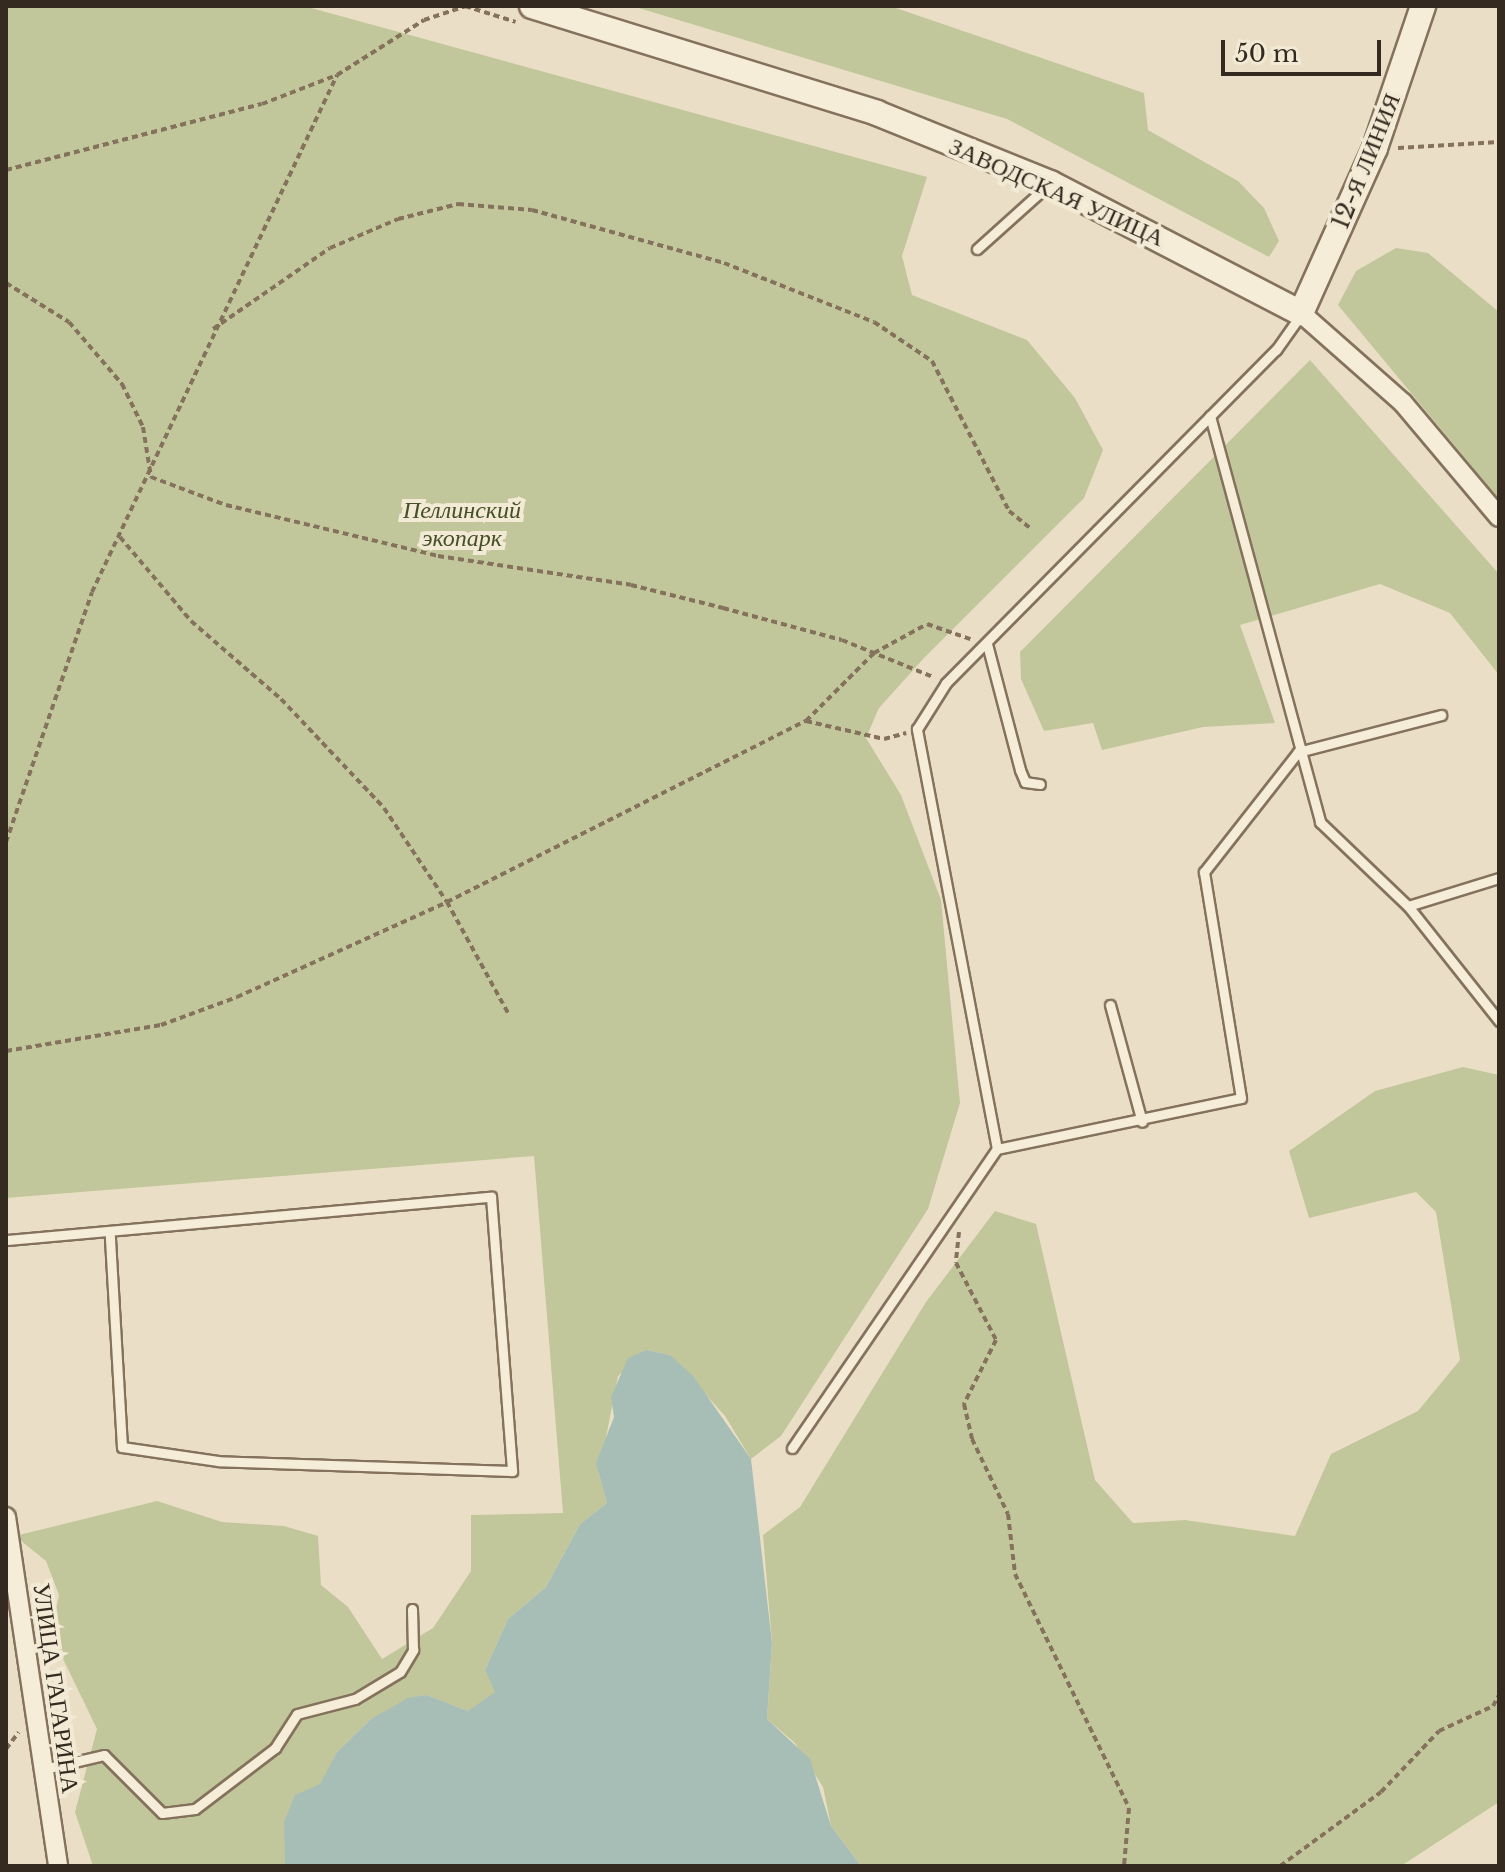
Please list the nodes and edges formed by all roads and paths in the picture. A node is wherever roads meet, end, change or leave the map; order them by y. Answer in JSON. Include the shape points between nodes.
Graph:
{"nodes":[{"id":1,"x":465,"y":6,"type":"edge"},
{"id":2,"x":1423,"y":6,"type":"edge"},
{"id":3,"x":528,"y":15,"type":"edge"},
{"id":4,"x":337,"y":75,"type":"junction"},
{"id":5,"x":1499,"y":142,"type":"edge"},
{"id":6,"x":1375,"y":148,"type":"junction"},
{"id":7,"x":6,"y":170,"type":"edge"},
{"id":8,"x":1050,"y":183,"type":"junction"},
{"id":9,"x":977,"y":249,"type":"dead end"},
{"id":10,"x":6,"y":283,"type":"edge"},
{"id":11,"x":1301,"y":313,"type":"junction"},
{"id":12,"x":213,"y":329,"type":"junction"},
{"id":13,"x":1210,"y":416,"type":"junction"},
{"id":14,"x":151,"y":477,"type":"junction"},
{"id":15,"x":1499,"y":517,"type":"edge"},
{"id":16,"x":1030,"y":528,"type":"dead end"},
{"id":17,"x":120,"y":537,"type":"junction"},
{"id":18,"x":987,"y":644,"type":"junction"},
{"id":19,"x":874,"y":653,"type":"junction"},
{"id":20,"x":946,"y":683,"type":"junction"},
{"id":21,"x":1441,"y":715,"type":"dead end"},
{"id":22,"x":806,"y":721,"type":"junction"},
{"id":23,"x":917,"y":729,"type":"junction"},
{"id":24,"x":1298,"y":752,"type":"junction"},
{"id":25,"x":1040,"y":784,"type":"dead end"},
{"id":26,"x":6,"y":842,"type":"edge"},
{"id":27,"x":1499,"y":878,"type":"edge"},
{"id":28,"x":447,"y":902,"type":"junction"},
{"id":29,"x":1408,"y":906,"type":"junction"},
{"id":30,"x":1110,"y":1005,"type":"dead end"},
{"id":31,"x":509,"y":1015,"type":"dead end"},
{"id":32,"x":1499,"y":1021,"type":"edge"},
{"id":33,"x":6,"y":1051,"type":"edge"},
{"id":34,"x":1142,"y":1122,"type":"junction"},
{"id":35,"x":997,"y":1149,"type":"junction"},
{"id":36,"x":960,"y":1228,"type":"dead end"},
{"id":37,"x":110,"y":1236,"type":"junction"},
{"id":38,"x":6,"y":1240,"type":"edge"},
{"id":39,"x":792,"y":1448,"type":"dead end"},
{"id":40,"x":7,"y":1525,"type":"edge"},
{"id":41,"x":412,"y":1609,"type":"dead end"},
{"id":42,"x":1499,"y":1695,"type":"edge"},
{"id":43,"x":44,"y":1769,"type":"junction"},
{"id":44,"x":58,"y":1866,"type":"edge"},
{"id":45,"x":1124,"y":1866,"type":"edge"},
{"id":46,"x":1280,"y":1866,"type":"edge"}],
"edges":[{"from":1,"to":3,"type":"path"},
{"from":1,"to":4,"type":"path","via":[[424,20]]},
{"from":2,"to":6,"type":"street","name":"12-Я ЛИНИЯ"},
{"from":3,"to":8,"type":"street","name":"ЗАВОДСКАЯ УЛИЦА","via":[[877,113]]},
{"from":4,"to":7,"type":"path","via":[[156,135]]},
{"from":4,"to":12,"type":"path"},
{"from":5,"to":6,"type":"path"},
{"from":6,"to":11,"type":"street","name":"12-Я ЛИНИЯ"},
{"from":8,"to":9,"type":"lane"},
{"from":8,"to":11,"type":"street","name":"ЗАВОДСКАЯ УЛИЦА"},
{"from":10,"to":14,"type":"path","via":[[69,322],[122,384],[143,427]]},
{"from":11,"to":13,"type":"lane","via":[[1276,350]]},
{"from":11,"to":15,"type":"street","name":"ЗАВОДСКАЯ УЛИЦА","via":[[1403,403]]},
{"from":12,"to":14,"type":"path"},
{"from":12,"to":16,"type":"path","via":[[330,248],[398,219],[458,204],[532,210],[724,263],[874,322],[932,361],[1009,511]]},
{"from":13,"to":18,"type":"lane"},
{"from":13,"to":24,"type":"lane"},
{"from":14,"to":17,"type":"path"},
{"from":14,"to":19,"type":"path","via":[[240,508],[438,556],[631,585]]},
{"from":17,"to":26,"type":"path","via":[[92,592]]},
{"from":17,"to":28,"type":"path","via":[[191,621],[281,699],[384,808]]},
{"from":18,"to":19,"type":"path","via":[[927,624]]},
{"from":18,"to":20,"type":"lane"},
{"from":18,"to":25,"type":"lane","via":[[1020,770],[1025,782]]},
{"from":19,"to":20,"type":"path"},
{"from":19,"to":22,"type":"path"},
{"from":20,"to":23,"type":"lane"},
{"from":21,"to":24,"type":"lane"},
{"from":22,"to":23,"type":"path","via":[[884,739]]},
{"from":22,"to":28,"type":"path"},
{"from":23,"to":35,"type":"lane"},
{"from":24,"to":29,"type":"lane","via":[[1320,822]]},
{"from":24,"to":34,"type":"lane","via":[[1204,872],[1241,1098]]},
{"from":27,"to":29,"type":"lane"},
{"from":28,"to":31,"type":"path"},
{"from":28,"to":33,"type":"path","via":[[161,1025]]},
{"from":29,"to":32,"type":"lane"},
{"from":30,"to":34,"type":"lane"},
{"from":34,"to":35,"type":"lane"},
{"from":35,"to":39,"type":"lane"},
{"from":36,"to":45,"type":"path","via":[[956,1263],[996,1340],[964,1404],[969,1427],[1008,1514],[1015,1574],[1125,1795]]},
{"from":37,"to":37,"type":"lane","via":[[290,1211],[491,1197],[512,1471],[218,1461],[122,1447]]},
{"from":37,"to":38,"type":"lane"},
{"from":40,"to":43,"type":"street","name":"УЛИЦА ГАГАРИНА"},
{"from":41,"to":43,"type":"lane","via":[[413,1650],[400,1672],[355,1699],[297,1714],[275,1748],[195,1809],[162,1813],[104,1755]]},
{"from":42,"to":46,"type":"path","via":[[1493,1706],[1439,1731],[1381,1792]]},
{"from":43,"to":44,"type":"street","name":"УЛИЦА ГАГАРИНА"}]}
